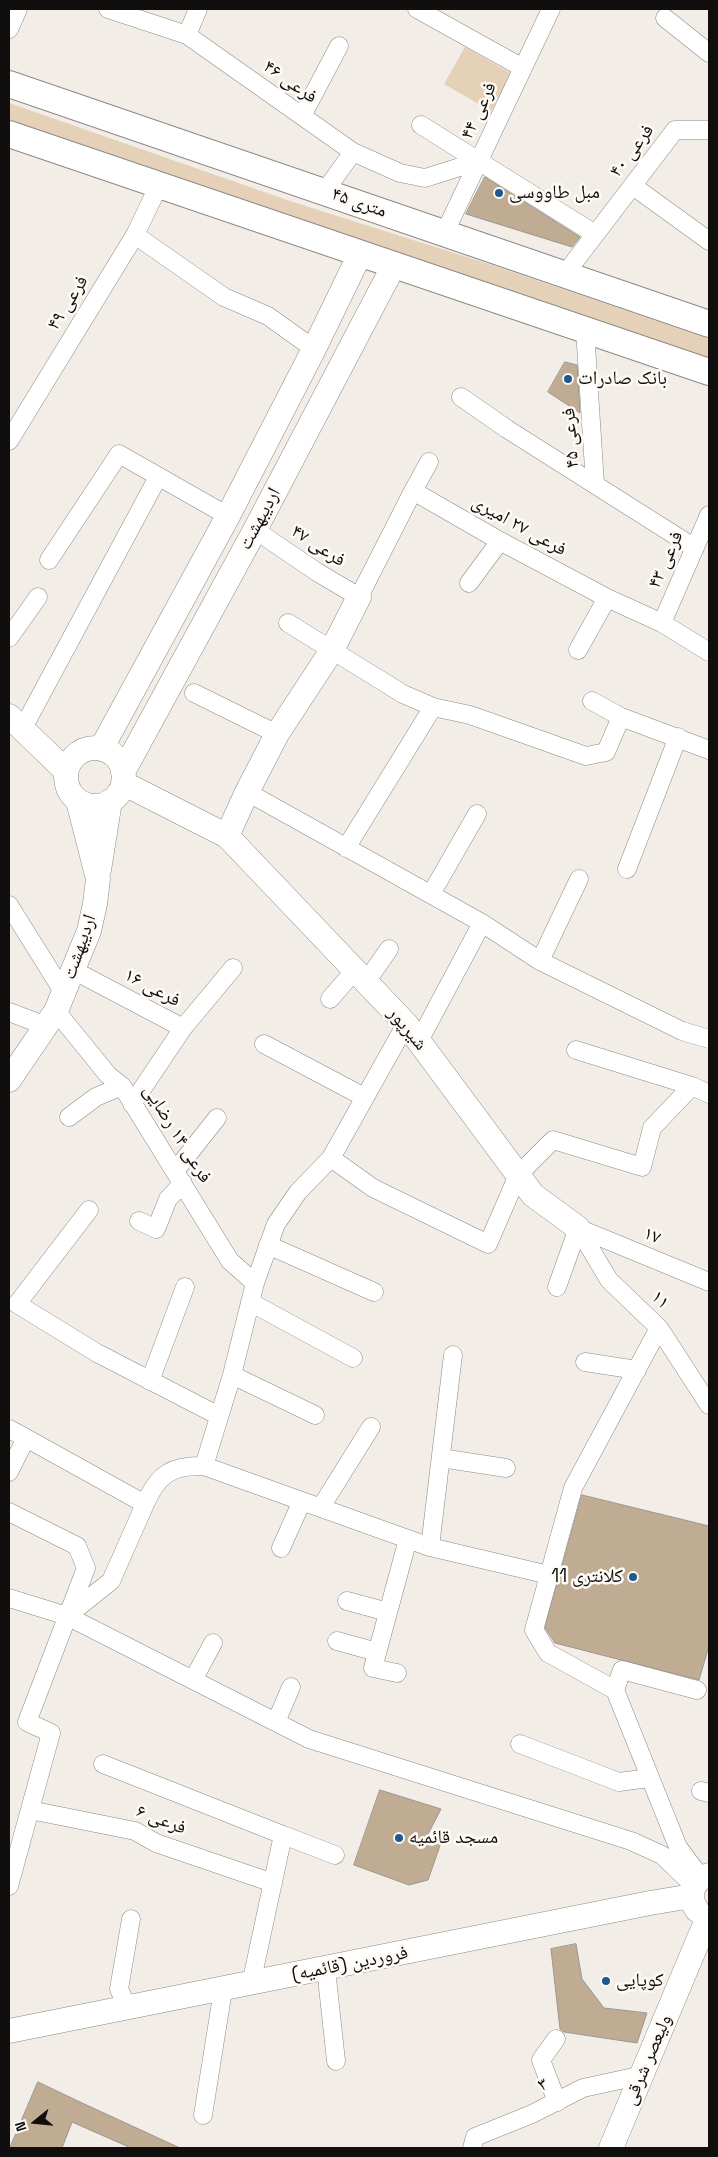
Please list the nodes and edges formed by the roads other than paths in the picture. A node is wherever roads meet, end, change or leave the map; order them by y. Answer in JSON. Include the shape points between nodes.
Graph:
{"nodes":[{"id":1,"x":18,"y":9,"type":"edge"},
{"id":2,"x":108,"y":9,"type":"edge"},
{"id":3,"x":198,"y":9,"type":"edge"},
{"id":4,"x":417,"y":9,"type":"edge"},
{"id":5,"x":551,"y":9,"type":"edge"},
{"id":6,"x":665,"y":18,"type":"dead end"},
{"id":7,"x":9,"y":30,"type":"edge"},
{"id":8,"x":186,"y":34,"type":"junction"},
{"id":9,"x":339,"y":46,"type":"dead end"},
{"id":10,"x":709,"y":53,"type":"edge"},
{"id":11,"x":523,"y":68,"type":"junction"},
{"id":12,"x":9,"y":84,"type":"edge"},
{"id":13,"x":302,"y":116,"type":"junction"},
{"id":14,"x":421,"y":125,"type":"dead end"},
{"id":15,"x":709,"y":130,"type":"edge"},
{"id":16,"x":10,"y":137,"type":"edge"},
{"id":17,"x":353,"y":152,"type":"junction"},
{"id":18,"x":479,"y":161,"type":"junction"},
{"id":19,"x":159,"y":185,"type":"junction"},
{"id":20,"x":632,"y":186,"type":"junction"},
{"id":21,"x":325,"y":191,"type":"junction"},
{"id":22,"x":445,"y":232,"type":"junction"},
{"id":23,"x":595,"y":234,"type":"junction"},
{"id":24,"x":135,"y":235,"type":"junction"},
{"id":25,"x":709,"y":241,"type":"edge"},
{"id":26,"x":360,"y":254,"type":"junction"},
{"id":27,"x":394,"y":265,"type":"junction"},
{"id":28,"x":565,"y":274,"type":"junction"},
{"id":29,"x":342,"y":289,"type":"junction"},
{"id":30,"x":374,"y":304,"type":"junction"},
{"id":31,"x":709,"y":324,"type":"edge"},
{"id":32,"x":585,"y":330,"type":"junction"},
{"id":33,"x":314,"y":350,"type":"junction"},
{"id":34,"x":709,"y":372,"type":"edge"},
{"id":35,"x":461,"y":397,"type":"dead end"},
{"id":36,"x":14,"y":419,"type":"edge"},
{"id":37,"x":9,"y":441,"type":"edge"},
{"id":38,"x":429,"y":462,"type":"dead end"},
{"id":39,"x":158,"y":476,"type":"junction"},
{"id":40,"x":595,"y":484,"type":"junction"},
{"id":41,"x":413,"y":491,"type":"junction"},
{"id":42,"x":709,"y":515,"type":"edge"},
{"id":43,"x":228,"y":516,"type":"junction"},
{"id":44,"x":255,"y":530,"type":"junction"},
{"id":45,"x":500,"y":541,"type":"junction"},
{"id":46,"x":695,"y":548,"type":"junction"},
{"id":47,"x":49,"y":560,"type":"dead end"},
{"id":48,"x":469,"y":583,"type":"dead end"},
{"id":49,"x":359,"y":596,"type":"junction"},
{"id":50,"x":38,"y":597,"type":"dead end"},
{"id":51,"x":607,"y":598,"type":"junction"},
{"id":52,"x":288,"y":623,"type":"dead end"},
{"id":53,"x":662,"y":623,"type":"junction"},
{"id":54,"x":9,"y":638,"type":"edge"},
{"id":55,"x":332,"y":650,"type":"junction"},
{"id":56,"x":578,"y":650,"type":"dead end"},
{"id":57,"x":709,"y":652,"type":"edge"},
{"id":58,"x":194,"y":692,"type":"dead end"},
{"id":59,"x":592,"y":701,"type":"dead end"},
{"id":60,"x":433,"y":707,"type":"junction"},
{"id":61,"x":621,"y":717,"type":"junction"},
{"id":62,"x":16,"y":722,"type":"edge"},
{"id":63,"x":277,"y":734,"type":"junction"},
{"id":64,"x":678,"y":737,"type":"junction"},
{"id":65,"x":101,"y":749,"type":"junction"},
{"id":66,"x":709,"y":750,"type":"edge"},
{"id":67,"x":66,"y":771,"type":"junction"},
{"id":68,"x":119,"y":785,"type":"junction"},
{"id":69,"x":247,"y":792,"type":"junction"},
{"id":70,"x":78,"y":801,"type":"junction"},
{"id":71,"x":477,"y":814,"type":"dead end"},
{"id":72,"x":227,"y":836,"type":"junction"},
{"id":73,"x":346,"y":848,"type":"junction"},
{"id":74,"x":628,"y":869,"type":"dead end"},
{"id":75,"x":98,"y":879,"type":"junction"},
{"id":76,"x":579,"y":879,"type":"dead end"},
{"id":77,"x":431,"y":894,"type":"junction"},
{"id":78,"x":9,"y":904,"type":"edge"},
{"id":79,"x":482,"y":923,"type":"junction"},
{"id":80,"x":389,"y":949,"type":"dead end"},
{"id":81,"x":540,"y":961,"type":"junction"},
{"id":82,"x":234,"y":968,"type":"dead end"},
{"id":83,"x":73,"y":970,"type":"junction"},
{"id":84,"x":361,"y":976,"type":"junction"},
{"id":85,"x":330,"y":999,"type":"dead end"},
{"id":86,"x":55,"y":1010,"type":"junction"},
{"id":87,"x":9,"y":1012,"type":"edge"},
{"id":88,"x":183,"y":1028,"type":"junction"},
{"id":89,"x":412,"y":1033,"type":"junction"},
{"id":90,"x":709,"y":1039,"type":"edge"},
{"id":91,"x":264,"y":1044,"type":"dead end"},
{"id":92,"x":576,"y":1050,"type":"dead end"},
{"id":93,"x":10,"y":1074,"type":"edge"},
{"id":94,"x":122,"y":1086,"type":"junction"},
{"id":95,"x":692,"y":1086,"type":"junction"},
{"id":96,"x":709,"y":1094,"type":"edge"},
{"id":97,"x":364,"y":1097,"type":"junction"},
{"id":98,"x":132,"y":1104,"type":"junction"},
{"id":99,"x":69,"y":1117,"type":"dead end"},
{"id":100,"x":217,"y":1118,"type":"dead end"},
{"id":101,"x":331,"y":1158,"type":"junction"},
{"id":102,"x":518,"y":1176,"type":"junction"},
{"id":103,"x":179,"y":1177,"type":"junction"},
{"id":104,"x":89,"y":1210,"type":"dead end"},
{"id":105,"x":139,"y":1221,"type":"dead end"},
{"id":106,"x":578,"y":1228,"type":"junction"},
{"id":107,"x":268,"y":1245,"type":"junction"},
{"id":108,"x":709,"y":1282,"type":"edge"},
{"id":109,"x":255,"y":1284,"type":"junction"},
{"id":110,"x":185,"y":1287,"type":"dead end"},
{"id":111,"x":557,"y":1288,"type":"dead end"},
{"id":112,"x":374,"y":1292,"type":"dead end"},
{"id":113,"x":250,"y":1302,"type":"junction"},
{"id":114,"x":659,"y":1328,"type":"junction"},
{"id":115,"x":454,"y":1355,"type":"dead end"},
{"id":116,"x":353,"y":1358,"type":"dead end"},
{"id":117,"x":585,"y":1362,"type":"dead end"},
{"id":118,"x":637,"y":1370,"type":"junction"},
{"id":119,"x":232,"y":1376,"type":"junction"},
{"id":120,"x":150,"y":1381,"type":"junction"},
{"id":121,"x":709,"y":1405,"type":"edge"},
{"id":122,"x":315,"y":1415,"type":"dead end"},
{"id":123,"x":219,"y":1416,"type":"junction"},
{"id":124,"x":371,"y":1427,"type":"dead end"},
{"id":125,"x":9,"y":1429,"type":"edge"},
{"id":126,"x":26,"y":1438,"type":"junction"},
{"id":127,"x":441,"y":1458,"type":"junction"},
{"id":128,"x":204,"y":1466,"type":"junction"},
{"id":129,"x":506,"y":1468,"type":"dead end"},
{"id":130,"x":9,"y":1472,"type":"edge"},
{"id":131,"x":302,"y":1501,"type":"junction"},
{"id":132,"x":145,"y":1504,"type":"junction"},
{"id":133,"x":321,"y":1507,"type":"junction"},
{"id":134,"x":9,"y":1512,"type":"edge"},
{"id":135,"x":408,"y":1539,"type":"junction"},
{"id":136,"x":430,"y":1547,"type":"junction"},
{"id":137,"x":281,"y":1548,"type":"dead end"},
{"id":138,"x":549,"y":1575,"type":"junction"},
{"id":139,"x":9,"y":1598,"type":"edge"},
{"id":140,"x":347,"y":1601,"type":"dead end"},
{"id":141,"x":388,"y":1612,"type":"junction"},
{"id":142,"x":67,"y":1616,"type":"junction"},
{"id":143,"x":337,"y":1641,"type":"dead end"},
{"id":144,"x":213,"y":1643,"type":"dead end"},
{"id":145,"x":377,"y":1652,"type":"junction"},
{"id":146,"x":398,"y":1673,"type":"dead end"},
{"id":147,"x":193,"y":1680,"type":"junction"},
{"id":148,"x":290,"y":1687,"type":"dead end"},
{"id":149,"x":615,"y":1690,"type":"junction"},
{"id":150,"x":697,"y":1690,"type":"dead end"},
{"id":151,"x":276,"y":1722,"type":"junction"},
{"id":152,"x":520,"y":1744,"type":"dead end"},
{"id":153,"x":103,"y":1764,"type":"dead end"},
{"id":154,"x":649,"y":1778,"type":"junction"},
{"id":155,"x":30,"y":1810,"type":"junction"},
{"id":156,"x":283,"y":1835,"type":"junction"},
{"id":157,"x":335,"y":1855,"type":"dead end"},
{"id":158,"x":273,"y":1883,"type":"junction"},
{"id":159,"x":699,"y":1884,"type":"edge"},
{"id":160,"x":9,"y":1886,"type":"edge"},
{"id":161,"x":709,"y":1917,"type":"edge"},
{"id":162,"x":131,"y":1919,"type":"dead end"},
{"id":163,"x":326,"y":1969,"type":"junction"},
{"id":164,"x":251,"y":1984,"type":"junction"},
{"id":165,"x":223,"y":1990,"type":"junction"},
{"id":166,"x":128,"y":2008,"type":"junction"},
{"id":167,"x":9,"y":2031,"type":"edge"},
{"id":168,"x":556,"y":2040,"type":"dead end"},
{"id":169,"x":336,"y":2061,"type":"dead end"},
{"id":170,"x":643,"y":2075,"type":"junction"},
{"id":171,"x":557,"y":2102,"type":"junction"},
{"id":172,"x":202,"y":2115,"type":"dead end"},
{"id":173,"x":472,"y":2148,"type":"edge"},
{"id":174,"x":610,"y":2148,"type":"edge"}],
"edges":[{"from":1,"to":7,"type":"street"},
{"from":2,"to":8,"type":"street","name":"فرعی ۴۶"},
{"from":3,"to":8,"type":"street"},
{"from":4,"to":11,"type":"street"},
{"from":5,"to":11,"type":"street","name":"فرعی ۴۴"},
{"from":6,"to":10,"type":"street"},
{"from":8,"to":13,"type":"street","name":"فرعی ۴۶"},
{"from":9,"to":13,"type":"street"},
{"from":11,"to":18,"type":"street","name":"فرعی ۴۴"},
{"from":12,"to":21,"type":"main road","name":"۴۵ متری"},
{"from":13,"to":17,"type":"street","name":"فرعی ۴۶"},
{"from":14,"to":18,"type":"street"},
{"from":15,"to":20,"type":"street","name":"فرعی ۴۰","via":[[675,130]]},
{"from":16,"to":19,"type":"main road"},
{"from":17,"to":18,"type":"street","name":"فرعی ۴۶","via":[[400,173],[425,178]]},
{"from":17,"to":21,"type":"street"},
{"from":18,"to":22,"type":"street","name":"فرعی ۴۴"},
{"from":18,"to":23,"type":"street"},
{"from":19,"to":24,"type":"street","name":"فرعی ۴۹"},
{"from":19,"to":26,"type":"main road"},
{"from":20,"to":23,"type":"street","name":"فرعی ۴۰"},
{"from":20,"to":25,"type":"street"},
{"from":21,"to":22,"type":"main road","name":"۴۵ متری"},
{"from":22,"to":28,"type":"main road","name":"۴۵ متری"},
{"from":23,"to":28,"type":"street","name":"فرعی ۴۰"},
{"from":24,"to":33,"type":"street","via":[[224,297],[268,316]]},
{"from":24,"to":36,"type":"street","name":"فرعی ۴۹"},
{"from":26,"to":27,"type":"main road"},
{"from":26,"to":29,"type":"main road","name":"اردیبهشت"},
{"from":27,"to":30,"type":"main road","name":"اردیبهشت"},
{"from":27,"to":32,"type":"main road"},
{"from":28,"to":31,"type":"main road","name":"۴۵ متری"},
{"from":29,"to":30,"type":"main road"},
{"from":29,"to":33,"type":"main road","name":"اردیبهشت"},
{"from":30,"to":44,"type":"main road","name":"اردیبهشت"},
{"from":32,"to":34,"type":"main road"},
{"from":32,"to":40,"type":"street","name":"فرعی ۴۵"},
{"from":33,"to":43,"type":"main road","name":"اردیبهشت"},
{"from":35,"to":40,"type":"street"},
{"from":36,"to":37,"type":"street","name":"فرعی ۴۹"},
{"from":38,"to":41,"type":"street"},
{"from":39,"to":43,"type":"street"},
{"from":39,"to":47,"type":"street","via":[[119,454]]},
{"from":39,"to":62,"type":"street"},
{"from":40,"to":46,"type":"street"},
{"from":41,"to":45,"type":"street","name":"فرعی ۲۷ امیری"},
{"from":41,"to":49,"type":"street"},
{"from":42,"to":46,"type":"street","name":"فرعی ۴۳"},
{"from":43,"to":65,"type":"main road","name":"اردیبهشت"},
{"from":44,"to":49,"type":"street","name":"فرعی ۴۷"},
{"from":44,"to":68,"type":"main road","name":"اردیبهشت"},
{"from":45,"to":48,"type":"street"},
{"from":45,"to":51,"type":"street","name":"فرعی ۲۷ امیری"},
{"from":46,"to":53,"type":"street","name":"فرعی ۴۳"},
{"from":49,"to":55,"type":"main road"},
{"from":50,"to":54,"type":"street"},
{"from":51,"to":53,"type":"street","name":"فرعی ۲۷ امیری"},
{"from":51,"to":56,"type":"street"},
{"from":52,"to":55,"type":"street"},
{"from":53,"to":57,"type":"street","name":"فرعی ۲۷ امیری"},
{"from":55,"to":60,"type":"street","via":[[403,694]]},
{"from":55,"to":63,"type":"main road"},
{"from":58,"to":63,"type":"street"},
{"from":59,"to":61,"type":"street"},
{"from":60,"to":61,"type":"street","via":[[470,716],[586,756],[606,752]]},
{"from":60,"to":73,"type":"street"},
{"from":61,"to":64,"type":"street"},
{"from":62,"to":67,"type":"main road"},
{"from":63,"to":69,"type":"main road"},
{"from":64,"to":66,"type":"street"},
{"from":64,"to":74,"type":"street"},
{"from":65,"to":67,"type":"main road","via":[[89,748],[79,752]]},
{"from":65,"to":68,"type":"main road","via":[[119,761]]},
{"from":67,"to":70,"type":"main road","name":"اردیبهشت","via":[[70,793]]},
{"from":68,"to":70,"type":"main road","via":[[100,806]]},
{"from":68,"to":72,"type":"main road","name":"شیرپور"},
{"from":68,"to":75,"type":"main road","name":"اردیبهشت"},
{"from":69,"to":72,"type":"main road"},
{"from":69,"to":73,"type":"street"},
{"from":70,"to":75,"type":"main road","name":"اردیبهشت"},
{"from":71,"to":77,"type":"street"},
{"from":72,"to":84,"type":"main road","name":"شیرپور"},
{"from":73,"to":77,"type":"street"},
{"from":75,"to":83,"type":"main road","name":"اردیبهشت","via":[[89,930]]},
{"from":76,"to":81,"type":"street"},
{"from":77,"to":79,"type":"street"},
{"from":78,"to":86,"type":"street","name":"فرعی ۱۴ رضایی"},
{"from":79,"to":81,"type":"street"},
{"from":79,"to":89,"type":"street"},
{"from":80,"to":84,"type":"street"},
{"from":81,"to":90,"type":"street","via":[[682,1031]]},
{"from":82,"to":88,"type":"street"},
{"from":83,"to":86,"type":"main road","name":"اردیبهشت"},
{"from":83,"to":88,"type":"street","name":"فرعی ۱۶"},
{"from":84,"to":85,"type":"street"},
{"from":84,"to":89,"type":"main road","name":"شیرپور"},
{"from":86,"to":87,"type":"street"},
{"from":86,"to":93,"type":"main road","name":"اردیبهشت"},
{"from":86,"to":94,"type":"street","name":"فرعی ۱۴ رضایی","via":[[108,1075]]},
{"from":88,"to":98,"type":"street","name":"فرعی ۱۶"},
{"from":89,"to":97,"type":"street"},
{"from":89,"to":102,"type":"main road","name":"شیرپور"},
{"from":91,"to":97,"type":"street"},
{"from":92,"to":95,"type":"street"},
{"from":94,"to":98,"type":"street","name":"فرعی ۱۴ رضایی"},
{"from":94,"to":99,"type":"street","via":[[96,1097]]},
{"from":95,"to":96,"type":"street"},
{"from":95,"to":102,"type":"street","via":[[652,1128],[642,1167],[553,1140]]},
{"from":97,"to":101,"type":"street"},
{"from":98,"to":103,"type":"street","name":"فرعی ۱۴ رضایی"},
{"from":100,"to":103,"type":"street"},
{"from":101,"to":102,"type":"street","via":[[373,1188],[488,1244]]},
{"from":101,"to":107,"type":"street","via":[[298,1192],[276,1224]]},
{"from":102,"to":106,"type":"main road","name":"شیرپور","via":[[533,1195]]},
{"from":103,"to":105,"type":"street","via":[[156,1229]]},
{"from":103,"to":109,"type":"street","name":"فرعی ۱۴ رضایی","via":[[230,1262]]},
{"from":104,"to":120,"type":"street","via":[[17,1304]]},
{"from":106,"to":108,"type":"street","name":"۱۷"},
{"from":106,"to":111,"type":"street"},
{"from":106,"to":114,"type":"street","name":"۱۱","via":[[609,1280]]},
{"from":107,"to":109,"type":"street"},
{"from":107,"to":112,"type":"street"},
{"from":109,"to":113,"type":"street"},
{"from":110,"to":120,"type":"street"},
{"from":113,"to":116,"type":"street"},
{"from":113,"to":119,"type":"street"},
{"from":114,"to":118,"type":"street"},
{"from":114,"to":121,"type":"street","name":"۱۱"},
{"from":115,"to":127,"type":"street"},
{"from":117,"to":118,"type":"street"},
{"from":118,"to":138,"type":"street","via":[[573,1488]]},
{"from":119,"to":122,"type":"street"},
{"from":119,"to":123,"type":"street"},
{"from":120,"to":123,"type":"street"},
{"from":123,"to":128,"type":"street"},
{"from":124,"to":133,"type":"street"},
{"from":125,"to":126,"type":"street"},
{"from":126,"to":130,"type":"street"},
{"from":126,"to":132,"type":"street"},
{"from":127,"to":129,"type":"street"},
{"from":127,"to":136,"type":"street"},
{"from":128,"to":131,"type":"street"},
{"from":128,"to":132,"type":"street","via":[[185,1465],[167,1472],[153,1486]]},
{"from":131,"to":133,"type":"street"},
{"from":131,"to":137,"type":"street"},
{"from":132,"to":142,"type":"street","via":[[111,1581]]},
{"from":133,"to":135,"type":"street"},
{"from":134,"to":142,"type":"street","via":[[77,1546],[86,1568]]},
{"from":135,"to":136,"type":"street"},
{"from":135,"to":141,"type":"street"},
{"from":136,"to":138,"type":"street"},
{"from":138,"to":149,"type":"street","via":[[534,1630],[548,1653]]},
{"from":139,"to":142,"type":"street"},
{"from":140,"to":141,"type":"street"},
{"from":141,"to":145,"type":"street"},
{"from":142,"to":147,"type":"street"},
{"from":142,"to":155,"type":"street","via":[[27,1722],[51,1733]]},
{"from":143,"to":145,"type":"street"},
{"from":144,"to":147,"type":"street"},
{"from":145,"to":146,"type":"street","via":[[373,1668]]},
{"from":147,"to":151,"type":"street"},
{"from":148,"to":151,"type":"street"},
{"from":149,"to":150,"type":"street","via":[[622,1670]]},
{"from":149,"to":154,"type":"street"},
{"from":151,"to":159,"type":"street","via":[[309,1739],[631,1841],[662,1855]]},
{"from":152,"to":154,"type":"street","via":[[619,1782]]},
{"from":153,"to":156,"type":"street"},
{"from":154,"to":159,"type":"street","via":[[678,1847]]},
{"from":155,"to":158,"type":"street","name":"فرعی ۶","via":[[135,1831],[156,1843]]},
{"from":155,"to":160,"type":"street"},
{"from":156,"to":157,"type":"street"},
{"from":156,"to":158,"type":"street"},
{"from":158,"to":164,"type":"street"},
{"from":159,"to":161,"type":"main road","via":[[694,1905],[698,1912]]},
{"from":159,"to":163,"type":"main road","name":"فروردین (قائمیه)","via":[[650,1902]]},
{"from":161,"to":170,"type":"main road","name":"ولیعصر شرقی"},
{"from":162,"to":166,"type":"street","via":[[119,1989]]},
{"from":163,"to":164,"type":"main road","name":"فروردین (قائمیه)"},
{"from":163,"to":169,"type":"street"},
{"from":164,"to":165,"type":"main road","name":"فروردین (قائمیه)"},
{"from":165,"to":166,"type":"main road","name":"فروردین (قائمیه)"},
{"from":165,"to":172,"type":"street"},
{"from":166,"to":167,"type":"main road","name":"فروردین (قائمیه)"},
{"from":168,"to":171,"type":"street","via":[[540,2060]]},
{"from":170,"to":171,"type":"street","name":"۳","via":[[583,2088]]},
{"from":170,"to":174,"type":"main road","name":"ولیعصر شرقی"},
{"from":171,"to":173,"type":"street","name":"۳","via":[[475,2137]]}]}
